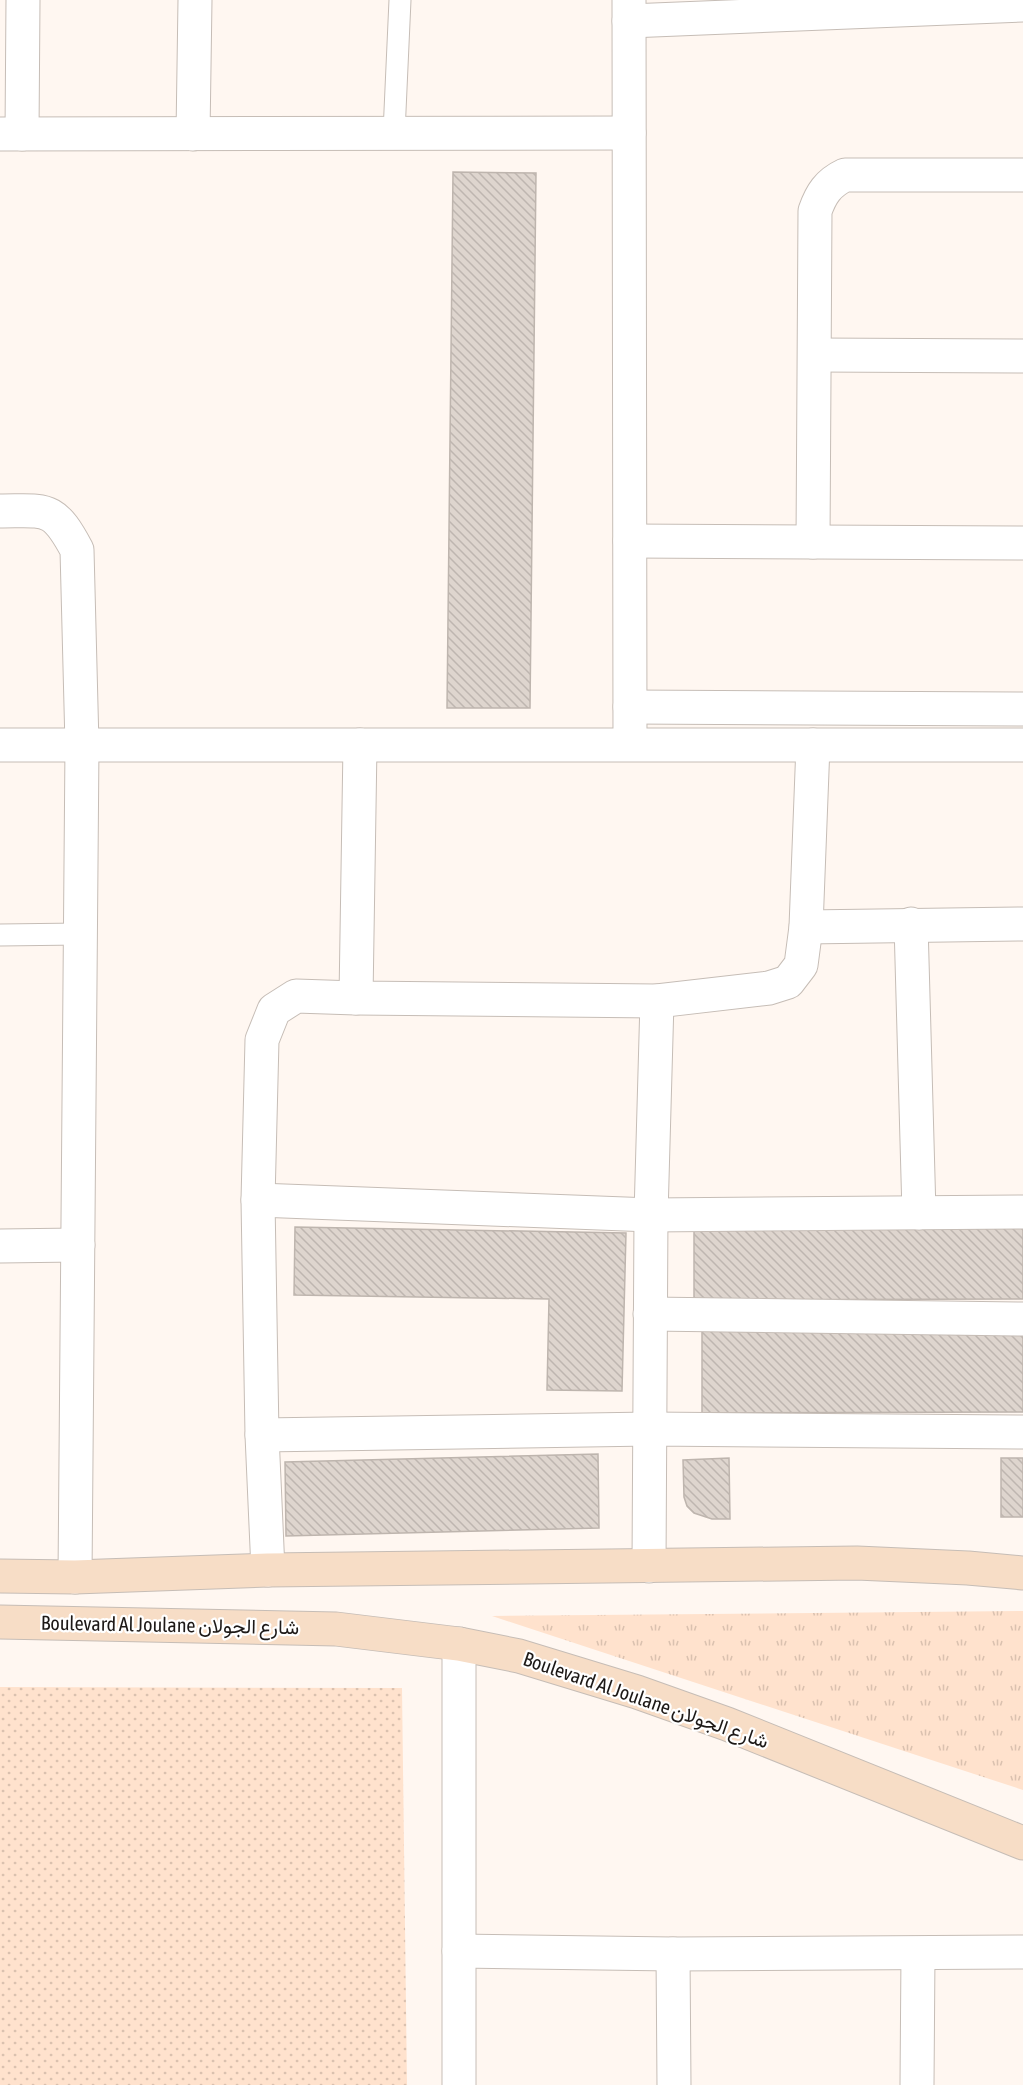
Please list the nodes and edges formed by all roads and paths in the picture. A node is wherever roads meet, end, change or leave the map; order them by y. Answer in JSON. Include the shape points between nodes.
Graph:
{"nodes":[{"id":1,"x":23,"y":0,"type":"edge"},
{"id":2,"x":195,"y":0,"type":"edge"},
{"id":3,"x":400,"y":0,"type":"edge"},
{"id":4,"x":954,"y":2,"type":"edge"},
{"id":5,"x":1023,"y":5,"type":"edge"},
{"id":6,"x":629,"y":10,"type":"edge"},
{"id":7,"x":394,"y":133,"type":"junction"},
{"id":8,"x":629,"y":133,"type":"junction"},
{"id":9,"x":11,"y":134,"type":"edge"},
{"id":10,"x":193,"y":134,"type":"junction"},
{"id":11,"x":1023,"y":176,"type":"edge"},
{"id":12,"x":815,"y":355,"type":"junction"},
{"id":13,"x":1023,"y":356,"type":"edge"},
{"id":14,"x":0,"y":511,"type":"edge"},
{"id":15,"x":630,"y":541,"type":"junction"},
{"id":16,"x":813,"y":542,"type":"junction"},
{"id":17,"x":1023,"y":543,"type":"edge"},
{"id":18,"x":630,"y":707,"type":"junction"},
{"id":19,"x":1023,"y":709,"type":"edge"},
{"id":20,"x":630,"y":744,"type":"junction"},
{"id":21,"x":0,"y":745,"type":"edge"},
{"id":22,"x":82,"y":745,"type":"junction"},
{"id":23,"x":360,"y":745,"type":"junction"},
{"id":24,"x":813,"y":745,"type":"junction"},
{"id":25,"x":1023,"y":745,"type":"edge"},
{"id":26,"x":911,"y":924,"type":"junction"},
{"id":27,"x":1023,"y":924,"type":"edge"},
{"id":28,"x":806,"y":927,"type":"junction"},
{"id":29,"x":80,"y":934,"type":"junction"},
{"id":30,"x":0,"y":935,"type":"edge"},
{"id":31,"x":356,"y":998,"type":"junction"},
{"id":32,"x":657,"y":1001,"type":"junction"},
{"id":33,"x":258,"y":1200,"type":"junction"},
{"id":34,"x":1023,"y":1212,"type":"edge"},
{"id":35,"x":919,"y":1213,"type":"junction"},
{"id":36,"x":651,"y":1215,"type":"junction"},
{"id":37,"x":78,"y":1245,"type":"junction"},
{"id":38,"x":0,"y":1246,"type":"edge"},
{"id":39,"x":650,"y":1314,"type":"junction"},
{"id":40,"x":1023,"y":1319,"type":"edge"},
{"id":41,"x":650,"y":1429,"type":"junction"},
{"id":42,"x":1023,"y":1432,"type":"edge"},
{"id":43,"x":262,"y":1435,"type":"junction"},
{"id":44,"x":649,"y":1566,"type":"junction"},
{"id":45,"x":268,"y":1570,"type":"junction"},
{"id":46,"x":1023,"y":1573,"type":"edge"},
{"id":47,"x":0,"y":1576,"type":"edge"},
{"id":48,"x":75,"y":1577,"type":"junction"},
{"id":49,"x":0,"y":1622,"type":"edge"},
{"id":50,"x":459,"y":1644,"type":"junction"},
{"id":51,"x":1023,"y":1843,"type":"edge"},
{"id":52,"x":459,"y":1951,"type":"junction"},
{"id":53,"x":1023,"y":1952,"type":"edge"},
{"id":54,"x":673,"y":1954,"type":"junction"},
{"id":55,"x":918,"y":1954,"type":"junction"},
{"id":56,"x":459,"y":2085,"type":"edge"},
{"id":57,"x":674,"y":2085,"type":"edge"},
{"id":58,"x":917,"y":2085,"type":"edge"}],
"edges":[{"from":1,"to":9,"type":"street"},
{"from":2,"to":10,"type":"street"},
{"from":3,"to":7,"type":"lane"},
{"from":4,"to":5,"type":"street"},
{"from":4,"to":6,"type":"street"},
{"from":6,"to":8,"type":"street"},
{"from":7,"to":8,"type":"street"},
{"from":7,"to":10,"type":"street"},
{"from":8,"to":15,"type":"street"},
{"from":9,"to":10,"type":"street"},
{"from":11,"to":12,"type":"street","via":[[845,175],[832,181],[820,195],[815,211]]},
{"from":12,"to":13,"type":"street"},
{"from":12,"to":16,"type":"street"},
{"from":14,"to":22,"type":"street","via":[[46,511],[65,527],[77,550]]},
{"from":15,"to":16,"type":"street"},
{"from":15,"to":18,"type":"street"},
{"from":16,"to":17,"type":"street"},
{"from":18,"to":19,"type":"street"},
{"from":18,"to":20,"type":"street"},
{"from":20,"to":23,"type":"street"},
{"from":20,"to":24,"type":"street"},
{"from":21,"to":22,"type":"street"},
{"from":22,"to":23,"type":"street"},
{"from":22,"to":29,"type":"street"},
{"from":23,"to":31,"type":"street"},
{"from":24,"to":25,"type":"street"},
{"from":24,"to":28,"type":"street"},
{"from":26,"to":27,"type":"street"},
{"from":26,"to":28,"type":"street"},
{"from":26,"to":35,"type":"street"},
{"from":28,"to":32,"type":"street","via":[[801,965],[788,982],[769,988]]},
{"from":29,"to":30,"type":"lane"},
{"from":29,"to":37,"type":"street"},
{"from":31,"to":32,"type":"street"},
{"from":31,"to":33,"type":"street","via":[[296,996],[274,1010],[262,1040]]},
{"from":32,"to":36,"type":"street"},
{"from":33,"to":36,"type":"street"},
{"from":33,"to":43,"type":"street"},
{"from":34,"to":35,"type":"street"},
{"from":35,"to":36,"type":"street"},
{"from":36,"to":39,"type":"street"},
{"from":37,"to":38,"type":"street"},
{"from":37,"to":48,"type":"street"},
{"from":39,"to":40,"type":"street"},
{"from":39,"to":41,"type":"street"},
{"from":41,"to":42,"type":"street"},
{"from":41,"to":43,"type":"street"},
{"from":41,"to":44,"type":"street"},
{"from":43,"to":45,"type":"street"},
{"from":44,"to":45,"type":"main road"},
{"from":44,"to":46,"type":"main road","via":[[857,1563]]},
{"from":45,"to":48,"type":"main road"},
{"from":47,"to":48,"type":"main road"},
{"from":49,"to":50,"type":"main road","name":"Boulevard Al Joulane شارع الجولان","via":[[336,1629]]},
{"from":50,"to":51,"type":"main road","name":"Boulevard Al Joulane شارع الجولان","via":[[519,1656],[648,1696]]},
{"from":50,"to":52,"type":"street"},
{"from":52,"to":54,"type":"street"},
{"from":52,"to":56,"type":"street"},
{"from":53,"to":55,"type":"street"},
{"from":54,"to":55,"type":"street"},
{"from":54,"to":57,"type":"street"},
{"from":55,"to":58,"type":"street"}]}
